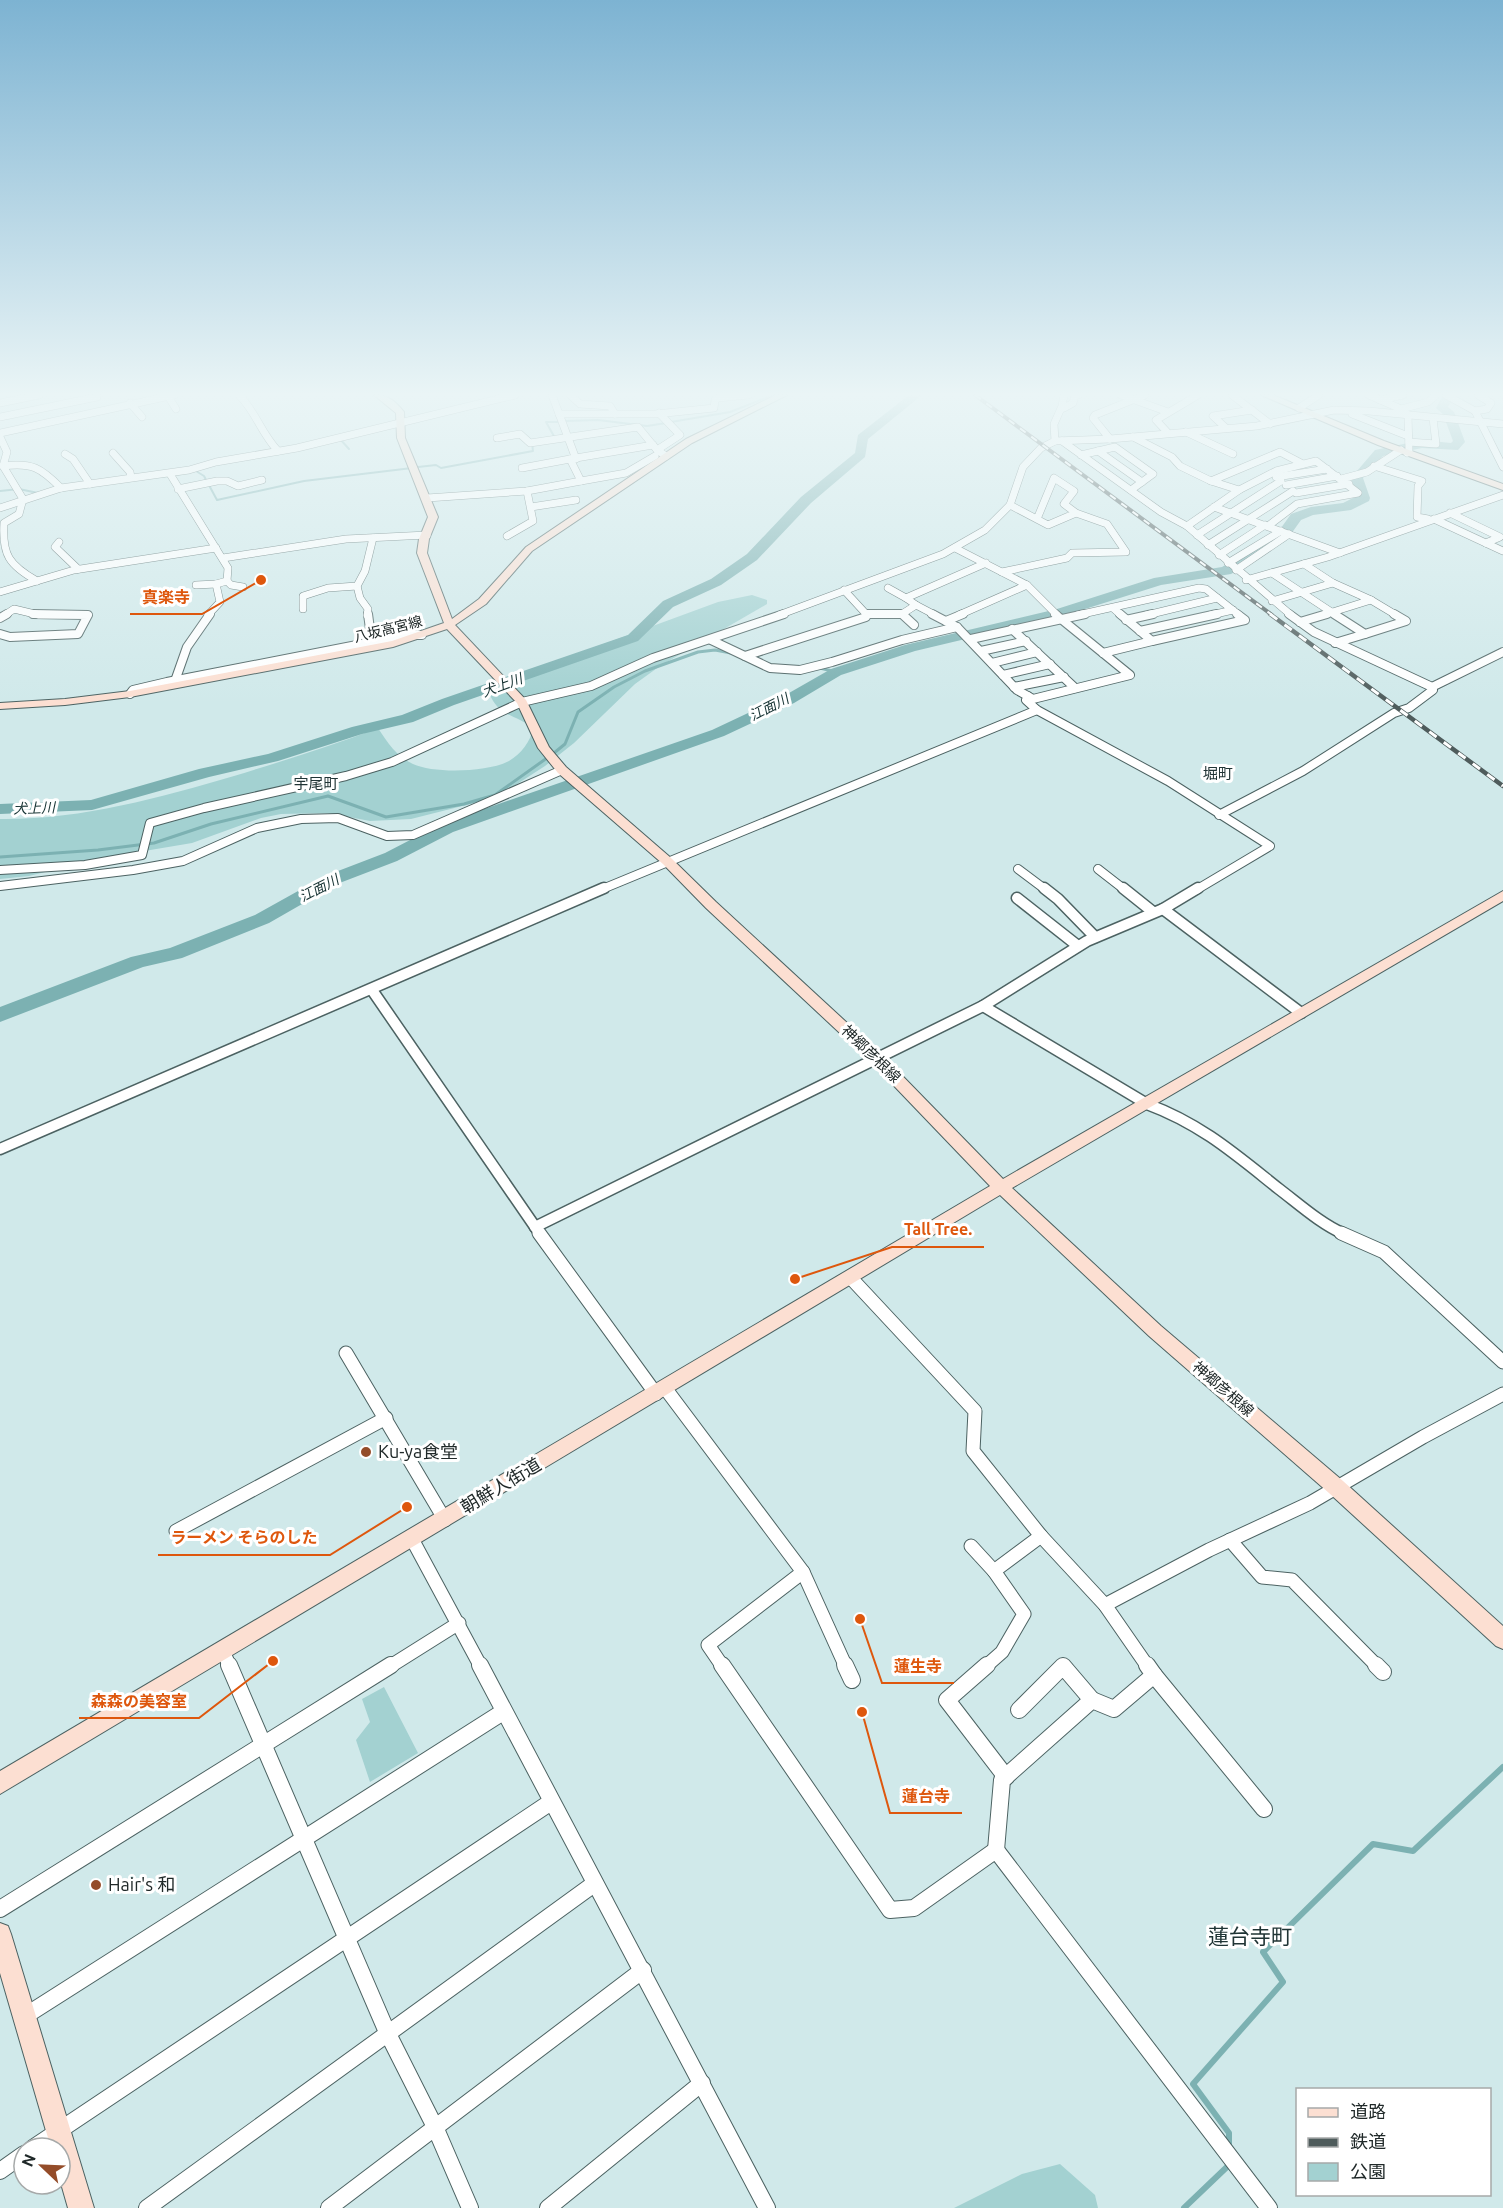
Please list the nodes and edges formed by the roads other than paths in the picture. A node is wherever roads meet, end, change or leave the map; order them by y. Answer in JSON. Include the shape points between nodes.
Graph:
{"nodes":[{"id":1,"x":26,"y":498,"type":"edge"},
{"id":2,"x":184,"y":498,"type":"edge"},
{"id":3,"x":427,"y":498,"type":"edge"},
{"id":4,"x":529,"y":498,"type":"edge"},
{"id":5,"x":597,"y":498,"type":"edge"},
{"id":6,"x":1012,"y":498,"type":"edge"},
{"id":7,"x":1045,"y":498,"type":"edge"},
{"id":8,"x":1069,"y":498,"type":"edge"},
{"id":9,"x":1142,"y":498,"type":"edge"},
{"id":10,"x":1227,"y":498,"type":"edge"},
{"id":11,"x":1255,"y":498,"type":"edge"},
{"id":12,"x":1285,"y":498,"type":"edge"},
{"id":13,"x":1303,"y":498,"type":"edge"},
{"id":14,"x":1326,"y":498,"type":"edge"},
{"id":15,"x":1418,"y":498,"type":"edge"},
{"id":16,"x":1494,"y":498,"type":"edge"},
{"id":17,"x":23,"y":499,"type":"junction"},
{"id":18,"x":576,"y":500,"type":"dead end"},
{"id":19,"x":1307,"y":501,"type":"junction"},
{"id":20,"x":1010,"y":505,"type":"junction"},
{"id":21,"x":531,"y":507,"type":"junction"},
{"id":22,"x":1214,"y":507,"type":"junction"},
{"id":23,"x":0,"y":508,"type":"edge"},
{"id":24,"x":1076,"y":513,"type":"junction"},
{"id":25,"x":1232,"y":513,"type":"junction"},
{"id":26,"x":1450,"y":513,"type":"junction"},
{"id":27,"x":1037,"y":519,"type":"junction"},
{"id":28,"x":1249,"y":519,"type":"junction"},
{"id":29,"x":1432,"y":519,"type":"junction"},
{"id":30,"x":1187,"y":526,"type":"junction"},
{"id":31,"x":1267,"y":526,"type":"junction"},
{"id":32,"x":1285,"y":533,"type":"junction"},
{"id":33,"x":427,"y":535,"type":"junction"},
{"id":34,"x":1197,"y":535,"type":"junction"},
{"id":35,"x":507,"y":537,"type":"dead end"},
{"id":36,"x":373,"y":538,"type":"junction"},
{"id":37,"x":60,"y":542,"type":"dead end"},
{"id":38,"x":1486,"y":543,"type":"junction"},
{"id":39,"x":1208,"y":545,"type":"junction"},
{"id":40,"x":216,"y":548,"type":"junction"},
{"id":41,"x":955,"y":548,"type":"junction"},
{"id":42,"x":1503,"y":551,"type":"edge"},
{"id":43,"x":1340,"y":553,"type":"junction"},
{"id":44,"x":1219,"y":555,"type":"junction"},
{"id":45,"x":223,"y":558,"type":"junction"},
{"id":46,"x":1228,"y":563,"type":"junction"},
{"id":47,"x":986,"y":564,"type":"junction"},
{"id":48,"x":1304,"y":564,"type":"junction"},
{"id":49,"x":78,"y":569,"type":"junction"},
{"id":50,"x":1236,"y":570,"type":"junction"},
{"id":51,"x":1002,"y":572,"type":"junction"},
{"id":52,"x":1272,"y":573,"type":"junction"},
{"id":53,"x":1246,"y":580,"type":"junction"},
{"id":54,"x":37,"y":581,"type":"junction"},
{"id":55,"x":227,"y":581,"type":"junction"},
{"id":56,"x":1332,"y":583,"type":"junction"},
{"id":57,"x":216,"y":584,"type":"junction"},
{"id":58,"x":196,"y":585,"type":"dead end"},
{"id":59,"x":1027,"y":585,"type":"junction"},
{"id":60,"x":357,"y":586,"type":"junction"},
{"id":61,"x":243,"y":587,"type":"dead end"},
{"id":62,"x":888,"y":588,"type":"dead end"},
{"id":63,"x":844,"y":590,"type":"junction"},
{"id":64,"x":0,"y":592,"type":"edge"},
{"id":65,"x":1302,"y":592,"type":"junction"},
{"id":66,"x":906,"y":598,"type":"junction"},
{"id":67,"x":1217,"y":598,"type":"junction"},
{"id":68,"x":1371,"y":600,"type":"junction"},
{"id":69,"x":1272,"y":601,"type":"junction"},
{"id":70,"x":916,"y":604,"type":"junction"},
{"id":71,"x":1113,"y":608,"type":"junction"},
{"id":72,"x":303,"y":609,"type":"dead end"},
{"id":73,"x":1233,"y":610,"type":"junction"},
{"id":74,"x":1332,"y":612,"type":"junction"},
{"id":75,"x":867,"y":614,"type":"junction"},
{"id":76,"x":902,"y":614,"type":"junction"},
{"id":77,"x":1057,"y":615,"type":"junction"},
{"id":78,"x":0,"y":618,"type":"edge"},
{"id":79,"x":1126,"y":620,"type":"junction"},
{"id":80,"x":946,"y":621,"type":"junction"},
{"id":81,"x":1300,"y":622,"type":"junction"},
{"id":82,"x":914,"y":625,"type":"dead end"},
{"id":83,"x":451,"y":626,"type":"junction"},
{"id":84,"x":1012,"y":629,"type":"junction"},
{"id":85,"x":1140,"y":631,"type":"junction"},
{"id":86,"x":0,"y":634,"type":"edge"},
{"id":87,"x":965,"y":634,"type":"junction"},
{"id":88,"x":1365,"y":634,"type":"junction"},
{"id":89,"x":424,"y":635,"type":"junction"},
{"id":90,"x":711,"y":640,"type":"junction"},
{"id":91,"x":1026,"y":641,"type":"junction"},
{"id":92,"x":1152,"y":641,"type":"junction"},
{"id":93,"x":1335,"y":643,"type":"junction"},
{"id":94,"x":372,"y":644,"type":"junction"},
{"id":95,"x":981,"y":651,"type":"junction"},
{"id":96,"x":1037,"y":652,"type":"junction"},
{"id":97,"x":1503,"y":652,"type":"edge"},
{"id":98,"x":1103,"y":653,"type":"junction"},
{"id":99,"x":746,"y":656,"type":"junction"},
{"id":100,"x":1490,"y":660,"type":"junction"},
{"id":101,"x":992,"y":663,"type":"junction"},
{"id":102,"x":1050,"y":664,"type":"junction"},
{"id":103,"x":1503,"y":664,"type":"edge"},
{"id":104,"x":1003,"y":675,"type":"junction"},
{"id":105,"x":1064,"y":677,"type":"junction"},
{"id":106,"x":175,"y":681,"type":"junction"},
{"id":107,"x":1014,"y":687,"type":"junction"},
{"id":108,"x":1432,"y":687,"type":"junction"},
{"id":109,"x":1075,"y":688,"type":"junction"},
{"id":110,"x":130,"y":694,"type":"junction"},
{"id":111,"x":1028,"y":696,"type":"junction"},
{"id":112,"x":520,"y":700,"type":"junction"},
{"id":113,"x":0,"y":706,"type":"edge"},
{"id":114,"x":1036,"y":710,"type":"junction"},
{"id":115,"x":562,"y":770,"type":"junction"},
{"id":116,"x":1219,"y":815,"type":"junction"},
{"id":117,"x":667,"y":861,"type":"junction"},
{"id":118,"x":1018,"y":869,"type":"dead end"},
{"id":119,"x":1098,"y":869,"type":"dead end"},
{"id":120,"x":0,"y":870,"type":"edge"},
{"id":121,"x":0,"y":886,"type":"edge"},
{"id":122,"x":1503,"y":895,"type":"edge"},
{"id":123,"x":1017,"y":898,"type":"dead end"},
{"id":124,"x":1158,"y":910,"type":"junction"},
{"id":125,"x":1095,"y":937,"type":"junction"},
{"id":126,"x":1078,"y":946,"type":"junction"},
{"id":127,"x":372,"y":990,"type":"junction"},
{"id":128,"x":983,"y":1006,"type":"junction"},
{"id":129,"x":1301,"y":1013,"type":"junction"},
{"id":130,"x":878,"y":1059,"type":"junction"},
{"id":131,"x":1147,"y":1104,"type":"junction"},
{"id":132,"x":0,"y":1149,"type":"edge"},
{"id":133,"x":1001,"y":1187,"type":"junction"},
{"id":134,"x":535,"y":1227,"type":"junction"},
{"id":135,"x":850,"y":1277,"type":"junction"},
{"id":136,"x":346,"y":1353,"type":"dead end"},
{"id":137,"x":1503,"y":1362,"type":"edge"},
{"id":138,"x":660,"y":1391,"type":"junction"},
{"id":139,"x":1503,"y":1394,"type":"edge"},
{"id":140,"x":386,"y":1418,"type":"junction"},
{"id":141,"x":1336,"y":1487,"type":"junction"},
{"id":142,"x":445,"y":1520,"type":"junction"},
{"id":143,"x":176,"y":1531,"type":"dead end"},
{"id":144,"x":1041,"y":1536,"type":"junction"},
{"id":145,"x":412,"y":1539,"type":"junction"},
{"id":146,"x":1230,"y":1540,"type":"junction"},
{"id":147,"x":971,"y":1546,"type":"dead end"},
{"id":148,"x":994,"y":1571,"type":"junction"},
{"id":149,"x":803,"y":1572,"type":"junction"},
{"id":150,"x":1105,"y":1605,"type":"junction"},
{"id":151,"x":459,"y":1623,"type":"junction"},
{"id":152,"x":1503,"y":1639,"type":"edge"},
{"id":153,"x":224,"y":1651,"type":"junction"},
{"id":154,"x":1383,"y":1672,"type":"dead end"},
{"id":155,"x":1154,"y":1675,"type":"junction"},
{"id":156,"x":852,"y":1680,"type":"dead end"},
{"id":157,"x":1092,"y":1700,"type":"junction"},
{"id":158,"x":1019,"y":1710,"type":"dead end"},
{"id":159,"x":503,"y":1712,"type":"junction"},
{"id":160,"x":265,"y":1745,"type":"junction"},
{"id":161,"x":1006,"y":1777,"type":"junction"},
{"id":162,"x":0,"y":1783,"type":"edge"},
{"id":163,"x":551,"y":1802,"type":"junction"},
{"id":164,"x":1264,"y":1809,"type":"dead end"},
{"id":165,"x":304,"y":1840,"type":"junction"},
{"id":166,"x":996,"y":1850,"type":"junction"},
{"id":167,"x":594,"y":1884,"type":"junction"},
{"id":168,"x":0,"y":1909,"type":"edge"},
{"id":169,"x":0,"y":1934,"type":"edge"},
{"id":170,"x":347,"y":1937,"type":"junction"},
{"id":171,"x":643,"y":1970,"type":"junction"},
{"id":172,"x":25,"y":2016,"type":"junction"},
{"id":173,"x":387,"y":2032,"type":"junction"},
{"id":174,"x":702,"y":2083,"type":"junction"},
{"id":175,"x":435,"y":2127,"type":"junction"},
{"id":176,"x":57,"y":2131,"type":"junction"},
{"id":177,"x":50,"y":2136,"type":"edge"},
{"id":178,"x":81,"y":2208,"type":"edge"},
{"id":179,"x":147,"y":2208,"type":"edge"},
{"id":180,"x":329,"y":2208,"type":"edge"},
{"id":181,"x":470,"y":2208,"type":"edge"},
{"id":182,"x":548,"y":2208,"type":"edge"},
{"id":183,"x":767,"y":2208,"type":"edge"},
{"id":184,"x":1269,"y":2208,"type":"edge"}],
"edges":[{"from":1,"to":17,"type":"street"},
{"from":2,"to":40,"type":"street"},
{"from":3,"to":33,"type":"main road","name":"神郷彦根線","via":[[433,517]]},
{"from":4,"to":21,"type":"street"},
{"from":5,"to":83,"type":"main road","name":"八坂高宮線","via":[[512,565],[476,608]]},
{"from":6,"to":20,"type":"street"},
{"from":7,"to":27,"type":"street"},
{"from":8,"to":24,"type":"street","via":[[1064,504]]},
{"from":9,"to":30,"type":"street"},
{"from":10,"to":22,"type":"street"},
{"from":11,"to":25,"type":"street"},
{"from":12,"to":28,"type":"street"},
{"from":13,"to":19,"type":"street"},
{"from":14,"to":19,"type":"street"},
{"from":15,"to":29,"type":"street","via":[[1417,517]]},
{"from":16,"to":26,"type":"street"},
{"from":17,"to":23,"type":"street"},
{"from":17,"to":54,"type":"street","via":[[20,514],[4,523],[2,547],[15,569]]},
{"from":18,"to":21,"type":"street"},
{"from":19,"to":31,"type":"street"},
{"from":20,"to":27,"type":"street"},
{"from":20,"to":41,"type":"street","via":[[985,530]]},
{"from":21,"to":35,"type":"street","via":[[533,521]]},
{"from":22,"to":25,"type":"street"},
{"from":22,"to":30,"type":"street"},
{"from":24,"to":27,"type":"street","via":[[1048,525]]},
{"from":24,"to":51,"type":"street","via":[[1107,524],[1126,552],[1072,553],[1067,558]]},
{"from":25,"to":28,"type":"street"},
{"from":25,"to":34,"type":"street"},
{"from":26,"to":29,"type":"street"},
{"from":26,"to":38,"type":"street","via":[[1500,537]]},
{"from":28,"to":31,"type":"street"},
{"from":28,"to":39,"type":"street"},
{"from":29,"to":38,"type":"street"},
{"from":29,"to":43,"type":"street"},
{"from":30,"to":34,"type":"street"},
{"from":31,"to":32,"type":"street"},
{"from":31,"to":44,"type":"street"},
{"from":32,"to":43,"type":"street"},
{"from":32,"to":46,"type":"street"},
{"from":32,"to":50,"type":"street"},
{"from":33,"to":36,"type":"street"},
{"from":33,"to":83,"type":"main road","name":"神郷彦根線","via":[[422,553]]},
{"from":34,"to":39,"type":"street"},
{"from":36,"to":45,"type":"street"},
{"from":36,"to":60,"type":"street"},
{"from":37,"to":49,"type":"street","via":[[55,547]]},
{"from":38,"to":42,"type":"street"},
{"from":39,"to":44,"type":"street"},
{"from":40,"to":45,"type":"street"},
{"from":40,"to":49,"type":"street"},
{"from":41,"to":47,"type":"street"},
{"from":41,"to":63,"type":"street"},
{"from":43,"to":48,"type":"street"},
{"from":44,"to":46,"type":"street"},
{"from":45,"to":55,"type":"street","via":[[228,568]]},
{"from":46,"to":50,"type":"street"},
{"from":47,"to":51,"type":"street"},
{"from":47,"to":66,"type":"street"},
{"from":48,"to":52,"type":"street"},
{"from":48,"to":56,"type":"street"},
{"from":49,"to":54,"type":"street"},
{"from":50,"to":53,"type":"street"},
{"from":51,"to":59,"type":"street"},
{"from":52,"to":53,"type":"street"},
{"from":52,"to":65,"type":"street"},
{"from":53,"to":69,"type":"street"},
{"from":54,"to":64,"type":"street"},
{"from":55,"to":57,"type":"street"},
{"from":55,"to":61,"type":"street"},
{"from":56,"to":65,"type":"street"},
{"from":56,"to":68,"type":"street"},
{"from":57,"to":58,"type":"street"},
{"from":57,"to":106,"type":"street","via":[[220,602],[196,627]]},
{"from":59,"to":77,"type":"street"},
{"from":59,"to":80,"type":"street"},
{"from":60,"to":72,"type":"street","via":[[328,588],[303,596]]},
{"from":60,"to":94,"type":"street","via":[[368,609]]},
{"from":62,"to":66,"type":"street"},
{"from":63,"to":75,"type":"street"},
{"from":63,"to":90,"type":"street"},
{"from":65,"to":69,"type":"street"},
{"from":65,"to":74,"type":"street"},
{"from":66,"to":70,"type":"street"},
{"from":67,"to":71,"type":"street","via":[[1199,588]]},
{"from":67,"to":73,"type":"street"},
{"from":67,"to":79,"type":"street"},
{"from":68,"to":74,"type":"street"},
{"from":68,"to":88,"type":"street","via":[[1406,621]]},
{"from":69,"to":81,"type":"street"},
{"from":70,"to":76,"type":"street"},
{"from":70,"to":80,"type":"street"},
{"from":71,"to":77,"type":"street"},
{"from":71,"to":79,"type":"street"},
{"from":73,"to":85,"type":"street"},
{"from":73,"to":92,"type":"street","via":[[1245,620]]},
{"from":74,"to":81,"type":"street"},
{"from":74,"to":88,"type":"street"},
{"from":75,"to":76,"type":"street"},
{"from":75,"to":99,"type":"street","via":[[860,621]]},
{"from":76,"to":82,"type":"street"},
{"from":77,"to":84,"type":"street"},
{"from":77,"to":98,"type":"street"},
{"from":78,"to":86,"type":"street","via":[[14,609],[39,615],[88,615],[78,634]]},
{"from":79,"to":85,"type":"street"},
{"from":80,"to":87,"type":"street"},
{"from":81,"to":93,"type":"street"},
{"from":83,"to":89,"type":"main road","name":"八坂高宮線"},
{"from":83,"to":112,"type":"main road","name":"神郷彦根線"},
{"from":84,"to":87,"type":"street"},
{"from":84,"to":91,"type":"street"},
{"from":85,"to":92,"type":"street"},
{"from":87,"to":95,"type":"street"},
{"from":87,"to":99,"type":"street","via":[[896,641],[809,668],[778,670]]},
{"from":88,"to":93,"type":"street"},
{"from":89,"to":94,"type":"street"},
{"from":89,"to":110,"type":"main road","name":"八坂高宮線"},
{"from":90,"to":99,"type":"street"},
{"from":90,"to":112,"type":"street","via":[[653,658],[591,686]]},
{"from":91,"to":95,"type":"street"},
{"from":91,"to":96,"type":"street"},
{"from":92,"to":98,"type":"street"},
{"from":93,"to":108,"type":"street"},
{"from":94,"to":106,"type":"street"},
{"from":95,"to":101,"type":"street"},
{"from":96,"to":101,"type":"street"},
{"from":96,"to":102,"type":"street"},
{"from":97,"to":100,"type":"street"},
{"from":98,"to":109,"type":"street","via":[[1130,675]]},
{"from":100,"to":103,"type":"street"},
{"from":100,"to":108,"type":"street"},
{"from":101,"to":104,"type":"street"},
{"from":102,"to":104,"type":"street"},
{"from":102,"to":105,"type":"street"},
{"from":104,"to":107,"type":"street"},
{"from":105,"to":107,"type":"street"},
{"from":105,"to":109,"type":"street"},
{"from":106,"to":110,"type":"street","via":[[133,690]]},
{"from":107,"to":111,"type":"street"},
{"from":108,"to":116,"type":"street","via":[[1409,708],[1394,713],[1303,771]]},
{"from":109,"to":111,"type":"street","via":[[1033,699]]},
{"from":110,"to":113,"type":"main road","name":"八坂高宮線"},
{"from":111,"to":114,"type":"street","via":[[1026,700]]},
{"from":112,"to":115,"type":"main road","name":"神郷彦根線","via":[[544,748]]},
{"from":112,"to":120,"type":"street","via":[[392,762],[150,823],[142,855],[85,865]]},
{"from":114,"to":116,"type":"street","via":[[1168,781]]},
{"from":114,"to":117,"type":"street"},
{"from":115,"to":117,"type":"main road","name":"神郷彦根線"},
{"from":115,"to":121,"type":"street","via":[[413,835],[387,836],[338,818],[301,819],[257,828],[183,861]]},
{"from":116,"to":124,"type":"street","via":[[1270,846]]},
{"from":117,"to":127,"type":"street"},
{"from":117,"to":130,"type":"main road","name":"神郷彦根線"},
{"from":118,"to":125,"type":"street","via":[[1058,899]]},
{"from":119,"to":124,"type":"street"},
{"from":122,"to":129,"type":"main road","name":"朝鮮人街道"},
{"from":123,"to":126,"type":"street"},
{"from":124,"to":125,"type":"street"},
{"from":124,"to":129,"type":"street"},
{"from":125,"to":126,"type":"street"},
{"from":126,"to":128,"type":"street"},
{"from":127,"to":132,"type":"street"},
{"from":127,"to":134,"type":"street"},
{"from":128,"to":130,"type":"street"},
{"from":128,"to":131,"type":"street"},
{"from":129,"to":131,"type":"main road","name":"朝鮮人街道"},
{"from":130,"to":133,"type":"main road","name":"神郷彦根線"},
{"from":130,"to":134,"type":"street"},
{"from":131,"to":133,"type":"main road","name":"朝鮮人街道"},
{"from":131,"to":137,"type":"street","via":[[1210,1135],[1310,1213],[1339,1232],[1384,1252]]},
{"from":133,"to":135,"type":"main road","name":"朝鮮人街道"},
{"from":133,"to":141,"type":"main road","name":"神郷彦根線","via":[[1155,1331]]},
{"from":134,"to":138,"type":"street"},
{"from":135,"to":138,"type":"main road","name":"朝鮮人街道"},
{"from":135,"to":144,"type":"street","via":[[975,1411],[973,1451]]},
{"from":136,"to":140,"type":"street"},
{"from":138,"to":142,"type":"main road","name":"朝鮮人街道"},
{"from":138,"to":149,"type":"street"},
{"from":139,"to":141,"type":"street"},
{"from":140,"to":142,"type":"street"},
{"from":140,"to":143,"type":"street"},
{"from":141,"to":146,"type":"street"},
{"from":141,"to":152,"type":"main road","name":"神郷彦根線"},
{"from":142,"to":145,"type":"main road","name":"朝鮮人街道"},
{"from":144,"to":148,"type":"street"},
{"from":144,"to":150,"type":"street"},
{"from":145,"to":151,"type":"street"},
{"from":145,"to":153,"type":"main road","name":"朝鮮人街道"},
{"from":146,"to":150,"type":"street"},
{"from":146,"to":154,"type":"street","via":[[1262,1577],[1292,1580]]},
{"from":147,"to":148,"type":"street"},
{"from":148,"to":161,"type":"street","via":[[1024,1614],[1002,1652],[947,1700]]},
{"from":149,"to":156,"type":"street"},
{"from":149,"to":166,"type":"street","via":[[708,1645],[868,1880],[890,1910],[914,1908]]},
{"from":150,"to":155,"type":"street"},
{"from":151,"to":159,"type":"street"},
{"from":151,"to":160,"type":"street"},
{"from":153,"to":160,"type":"street"},
{"from":153,"to":162,"type":"main road","name":"朝鮮人街道"},
{"from":155,"to":157,"type":"street","via":[[1114,1709]]},
{"from":155,"to":164,"type":"street"},
{"from":157,"to":158,"type":"street","via":[[1063,1666]]},
{"from":157,"to":161,"type":"street"},
{"from":159,"to":163,"type":"street"},
{"from":159,"to":165,"type":"street"},
{"from":160,"to":165,"type":"street"},
{"from":160,"to":168,"type":"street"},
{"from":161,"to":166,"type":"street","via":[[1002,1780]]},
{"from":163,"to":167,"type":"street"},
{"from":163,"to":170,"type":"street"},
{"from":165,"to":170,"type":"street"},
{"from":165,"to":172,"type":"street"},
{"from":166,"to":184,"type":"street"},
{"from":167,"to":171,"type":"street"},
{"from":167,"to":173,"type":"street"},
{"from":169,"to":172,"type":"main road"},
{"from":170,"to":173,"type":"street"},
{"from":170,"to":176,"type":"street"},
{"from":171,"to":174,"type":"street"},
{"from":171,"to":175,"type":"street"},
{"from":172,"to":176,"type":"main road"},
{"from":173,"to":175,"type":"street"},
{"from":173,"to":179,"type":"street"},
{"from":174,"to":182,"type":"street"},
{"from":174,"to":183,"type":"street"},
{"from":175,"to":180,"type":"street"},
{"from":175,"to":181,"type":"street"},
{"from":176,"to":177,"type":"street"},
{"from":176,"to":178,"type":"main road"}]}
